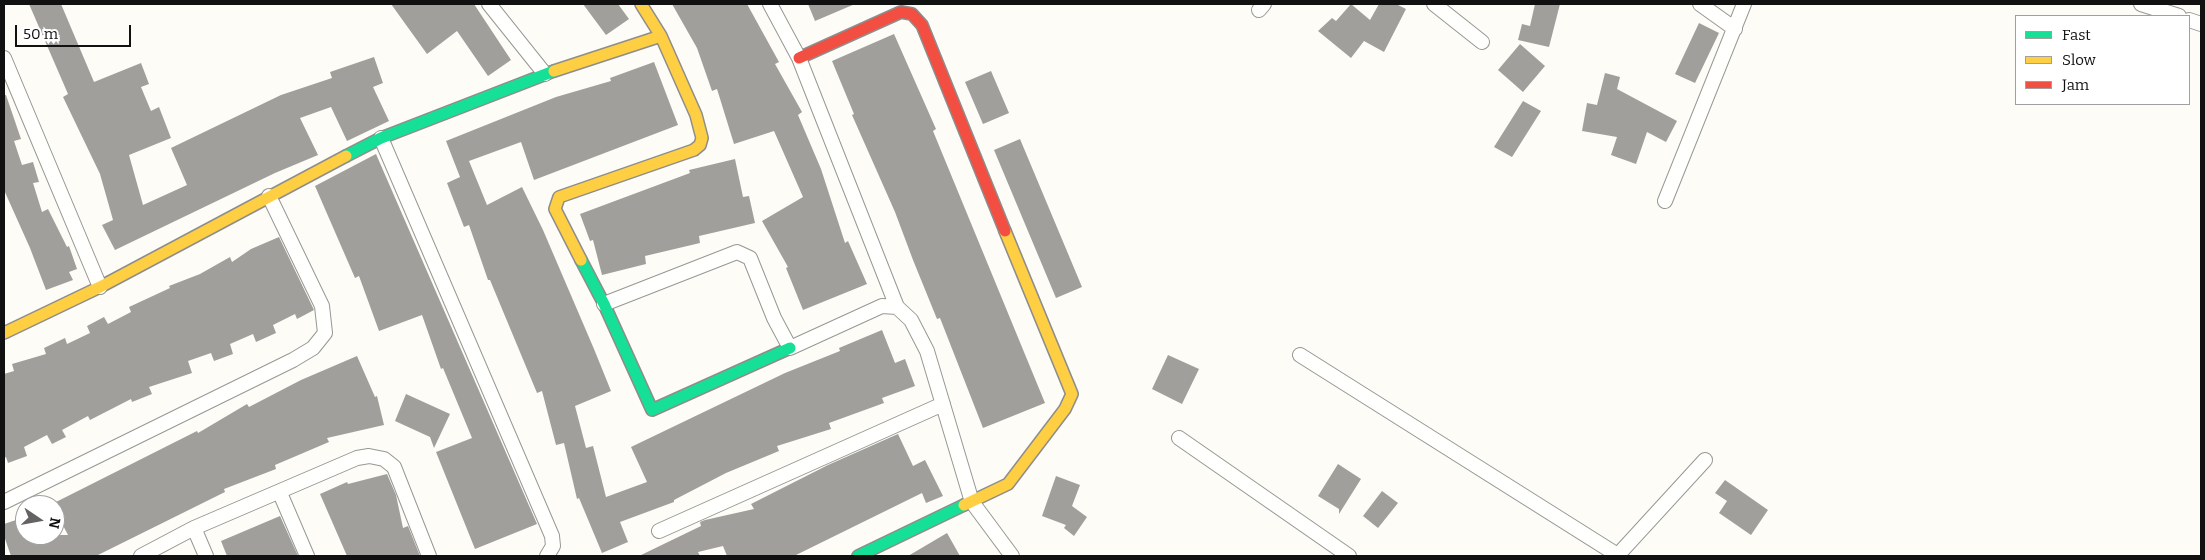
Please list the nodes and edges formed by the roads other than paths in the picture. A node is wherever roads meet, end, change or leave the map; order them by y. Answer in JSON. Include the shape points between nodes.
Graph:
{"nodes":[{"id":1,"x":489,"y":4,"type":"edge"},
{"id":2,"x":641,"y":4,"type":"edge"},
{"id":3,"x":770,"y":4,"type":"edge"},
{"id":4,"x":1434,"y":4,"type":"edge"},
{"id":5,"x":1700,"y":4,"type":"edge"},
{"id":6,"x":1744,"y":4,"type":"edge"},
{"id":7,"x":2141,"y":4,"type":"edge"},
{"id":8,"x":2176,"y":15,"type":"edge"},
{"id":9,"x":1735,"y":29,"type":"junction"},
{"id":10,"x":661,"y":36,"type":"junction"},
{"id":11,"x":1482,"y":42,"type":"dead end"},
{"id":12,"x":4,"y":58,"type":"edge"},
{"id":13,"x":800,"y":58,"type":"junction"},
{"id":14,"x":545,"y":74,"type":"junction"},
{"id":15,"x":381,"y":138,"type":"junction"},
{"id":16,"x":269,"y":196,"type":"junction"},
{"id":17,"x":1665,"y":201,"type":"dead end"},
{"id":18,"x":100,"y":287,"type":"junction"},
{"id":19,"x":604,"y":304,"type":"junction"},
{"id":20,"x":897,"y":307,"type":"junction"},
{"id":21,"x":4,"y":333,"type":"edge"},
{"id":22,"x":790,"y":348,"type":"junction"},
{"id":23,"x":1300,"y":354,"type":"dead end"},
{"id":24,"x":942,"y":404,"type":"junction"},
{"id":25,"x":1179,"y":438,"type":"dead end"},
{"id":26,"x":1705,"y":460,"type":"dead end"},
{"id":27,"x":280,"y":493,"type":"junction"},
{"id":28,"x":4,"y":502,"type":"edge"},
{"id":29,"x":972,"y":502,"type":"junction"},
{"id":30,"x":194,"y":528,"type":"junction"},
{"id":31,"x":659,"y":531,"type":"dead end"},
{"id":32,"x":141,"y":556,"type":"edge"},
{"id":33,"x":206,"y":556,"type":"edge"},
{"id":34,"x":307,"y":556,"type":"edge"},
{"id":35,"x":429,"y":556,"type":"edge"},
{"id":36,"x":547,"y":556,"type":"edge"},
{"id":37,"x":858,"y":556,"type":"edge"},
{"id":38,"x":1012,"y":556,"type":"edge"},
{"id":39,"x":1349,"y":556,"type":"edge"},
{"id":40,"x":1618,"y":556,"type":"edge"}],
"edges":[{"from":1,"to":14,"type":"street"},
{"from":2,"to":10,"type":"street"},
{"from":3,"to":13,"type":"street"},
{"from":4,"to":11,"type":"street"},
{"from":5,"to":9,"type":"street"},
{"from":6,"to":9,"type":"street"},
{"from":7,"to":8,"type":"street"},
{"from":9,"to":17,"type":"street"},
{"from":10,"to":14,"type":"street"},
{"from":10,"to":19,"type":"street","via":[[696,115],[702,138],[700,145],[694,150],[559,197],[554,209]]},
{"from":12,"to":18,"type":"street"},
{"from":13,"to":20,"type":"street"},
{"from":13,"to":29,"type":"street","via":[[901,12],[912,14],[922,24],[1034,304],[1070,384],[1072,394],[1065,409],[1008,484]]},
{"from":14,"to":15,"type":"street"},
{"from":15,"to":16,"type":"street"},
{"from":15,"to":36,"type":"street","via":[[552,536],[553,546]]},
{"from":16,"to":18,"type":"street"},
{"from":16,"to":28,"type":"street","via":[[322,306],[325,333],[313,348]]},
{"from":18,"to":21,"type":"street"},
{"from":19,"to":22,"type":"street","via":[[737,252],[750,258]]},
{"from":19,"to":22,"type":"street","via":[[652,410]]},
{"from":20,"to":22,"type":"street","via":[[882,306]]},
{"from":20,"to":24,"type":"street","via":[[911,320],[927,351]]},
{"from":23,"to":40,"type":"street"},
{"from":24,"to":29,"type":"street"},
{"from":24,"to":31,"type":"street"},
{"from":25,"to":39,"type":"street"},
{"from":26,"to":40,"type":"street"},
{"from":27,"to":30,"type":"street"},
{"from":27,"to":34,"type":"street"},
{"from":27,"to":35,"type":"street","via":[[357,458],[369,456],[384,460],[394,468]]},
{"from":29,"to":37,"type":"street"},
{"from":29,"to":38,"type":"street"},
{"from":30,"to":32,"type":"street"},
{"from":30,"to":33,"type":"street"}]}
